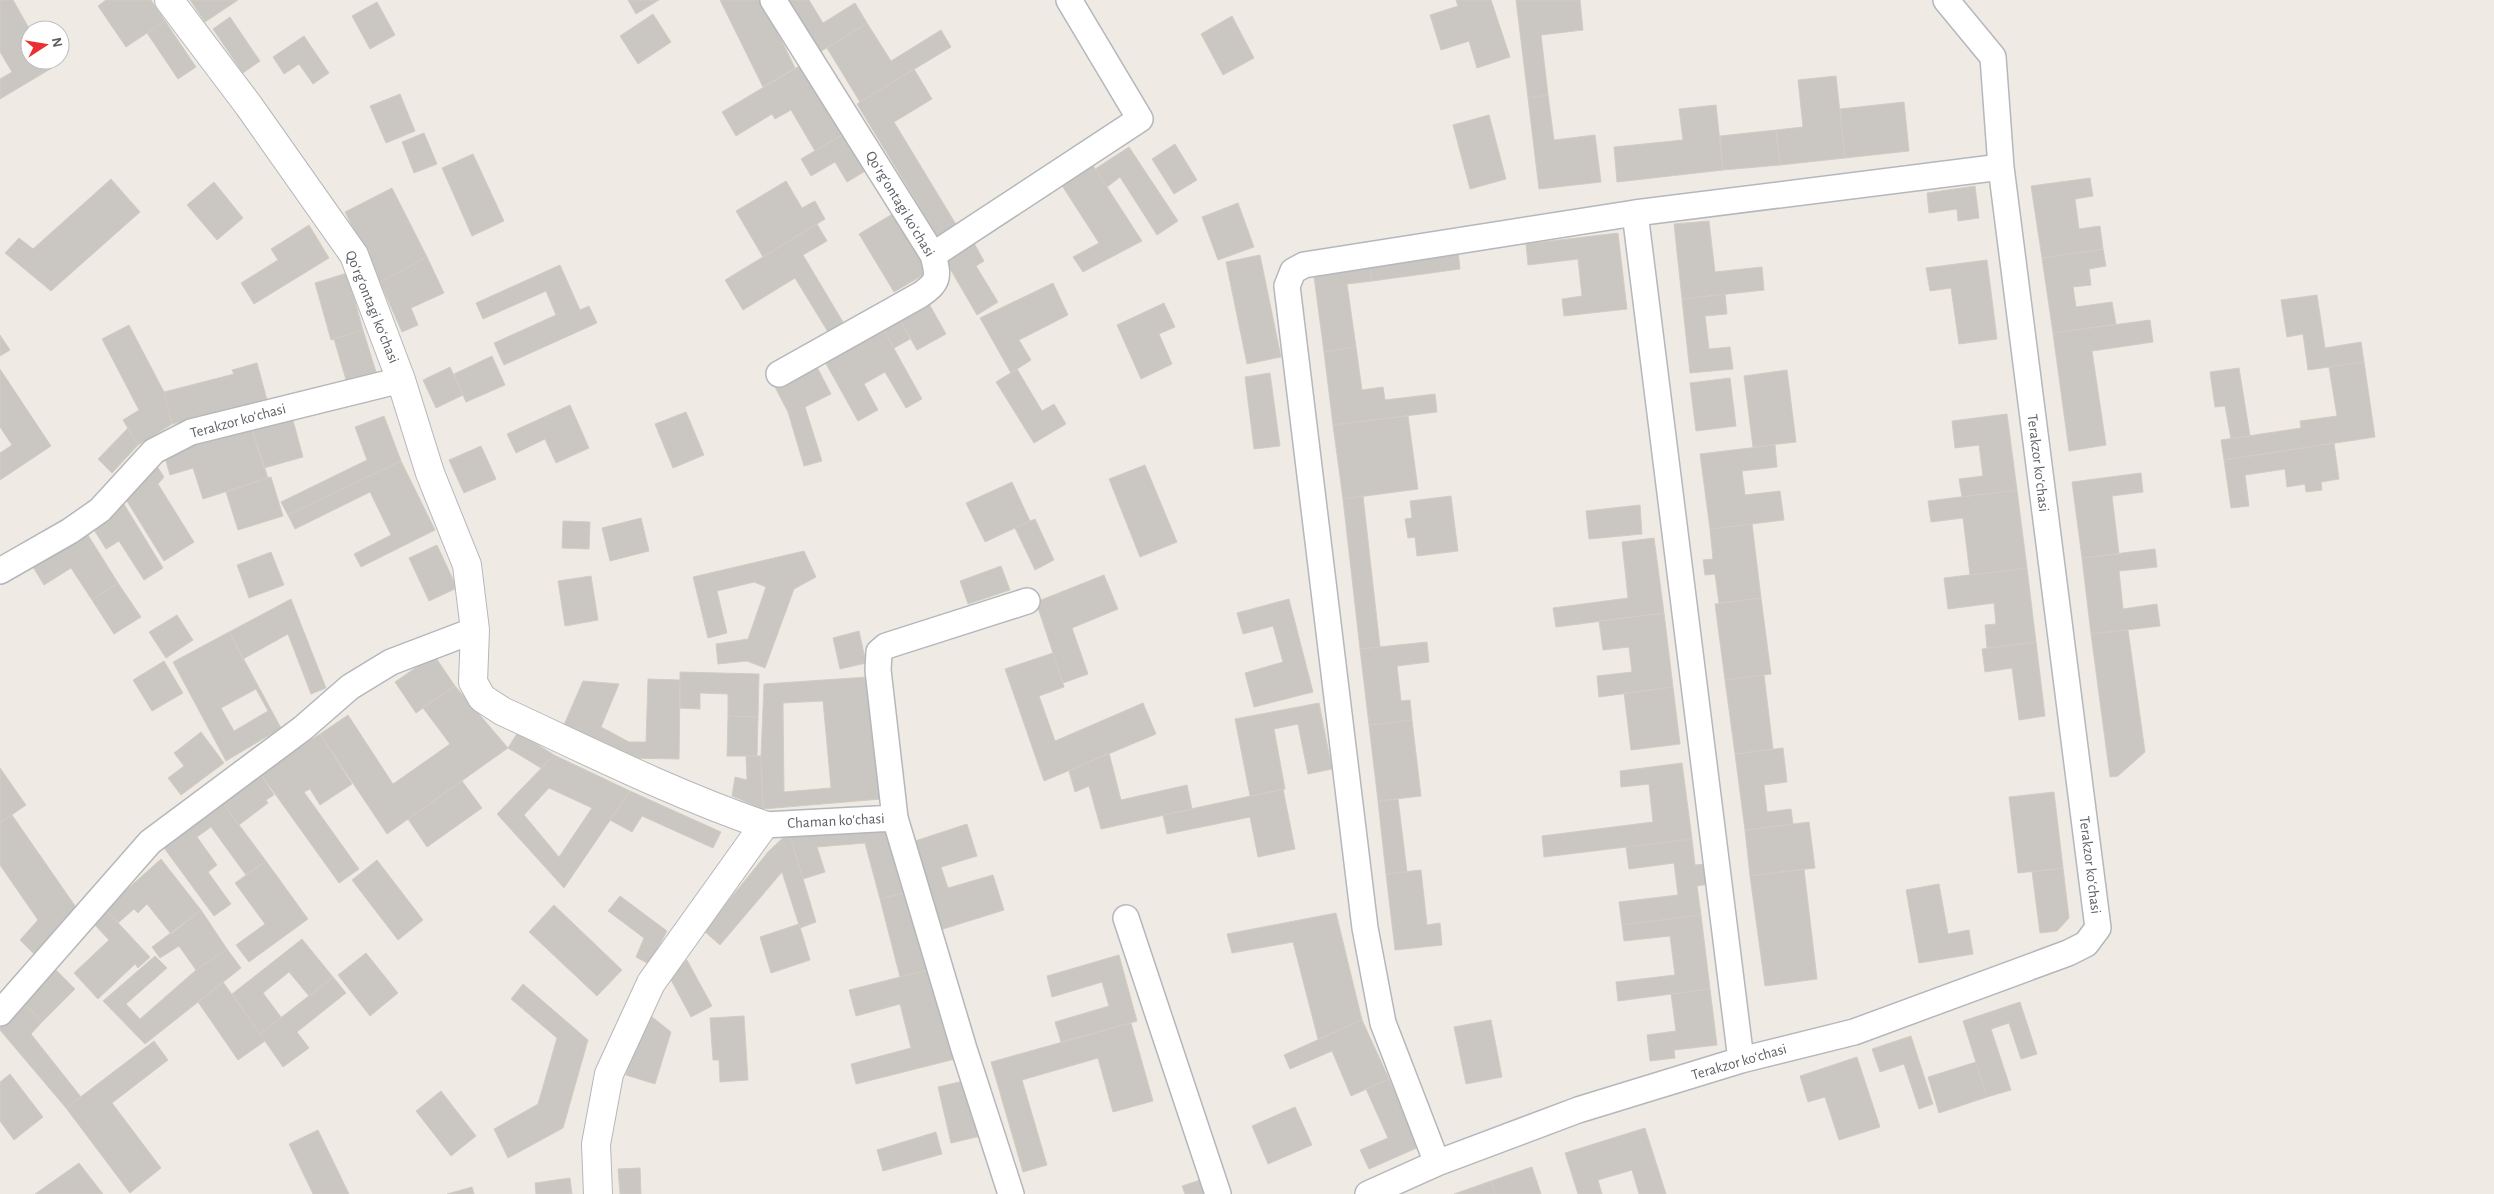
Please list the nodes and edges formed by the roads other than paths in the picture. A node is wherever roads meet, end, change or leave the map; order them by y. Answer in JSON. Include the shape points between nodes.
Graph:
{"nodes":[{"id":1,"x":169,"y":0,"type":"edge"},
{"id":2,"x":773,"y":0,"type":"edge"},
{"id":3,"x":1069,"y":0,"type":"edge"},
{"id":4,"x":1946,"y":0,"type":"edge"},
{"id":5,"x":2000,"y":167,"type":"junction"},
{"id":6,"x":1635,"y":213,"type":"junction"},
{"id":7,"x":933,"y":255,"type":"junction"},
{"id":8,"x":779,"y":374,"type":"dead end"},
{"id":9,"x":401,"y":380,"type":"junction"},
{"id":10,"x":0,"y":572,"type":"edge"},
{"id":11,"x":1027,"y":601,"type":"dead end"},
{"id":12,"x":475,"y":630,"type":"junction"},
{"id":13,"x":895,"y":818,"type":"junction"},
{"id":14,"x":764,"y":825,"type":"junction"},
{"id":15,"x":1126,"y":918,"type":"dead end"},
{"id":16,"x":0,"y":1013,"type":"edge"},
{"id":17,"x":1741,"y":1060,"type":"junction"},
{"id":18,"x":1437,"y":1163,"type":"junction"},
{"id":19,"x":598,"y":1194,"type":"edge"},
{"id":20,"x":1010,"y":1194,"type":"edge"},
{"id":21,"x":1218,"y":1194,"type":"edge"},
{"id":22,"x":1368,"y":1194,"type":"edge"}],
"edges":[{"from":1,"to":9,"type":"street","name":"Qoʻrgʻontagi koʻchasi","via":[[249,106],[354,255]]},
{"from":2,"to":7,"type":"street","name":"Qoʻrgʻontagi koʻchasi"},
{"from":3,"to":7,"type":"street","via":[[1140,119]]},
{"from":4,"to":5,"type":"street","name":"Terakzor koʻchasi","via":[[1993,57]]},
{"from":5,"to":6,"type":"street"},
{"from":5,"to":17,"type":"street","name":"Terakzor koʻchasi","via":[[2098,928],[2086,944],[2068,952],[1854,1032]]},
{"from":6,"to":17,"type":"street"},
{"from":6,"to":18,"type":"street","via":[[1304,265],[1293,271],[1287,286],[1365,928],[1383,1023]]},
{"from":7,"to":8,"type":"street","name":"Qoʻrgʻontagi koʻchasi","via":[[938,274],[934,286]]},
{"from":9,"to":10,"type":"street","name":"Terakzor koʻchasi","via":[[191,432],[154,451],[100,510]]},
{"from":9,"to":12,"type":"street","name":"Qoʻrgʻontagi koʻchasi","via":[[430,473],[467,565]]},
{"from":11,"to":13,"type":"street","via":[[886,646],[879,652],[878,670]]},
{"from":12,"to":14,"type":"street","name":"Chaman koʻchasi","via":[[473,682],[482,698],[502,711],[645,777]]},
{"from":12,"to":16,"type":"street","via":[[391,662],[350,687],[303,728],[150,842]]},
{"from":13,"to":14,"type":"street","name":"Chaman koʻchasi"},
{"from":13,"to":20,"type":"street","name":"Chaman koʻchasi"},
{"from":14,"to":19,"type":"street","via":[[650,982],[609,1074],[596,1144]]},
{"from":15,"to":21,"type":"street"},
{"from":17,"to":18,"type":"street","name":"Terakzor koʻchasi","via":[[1578,1110]]},
{"from":18,"to":22,"type":"street","name":"Terakzor koʻchasi"}]}
